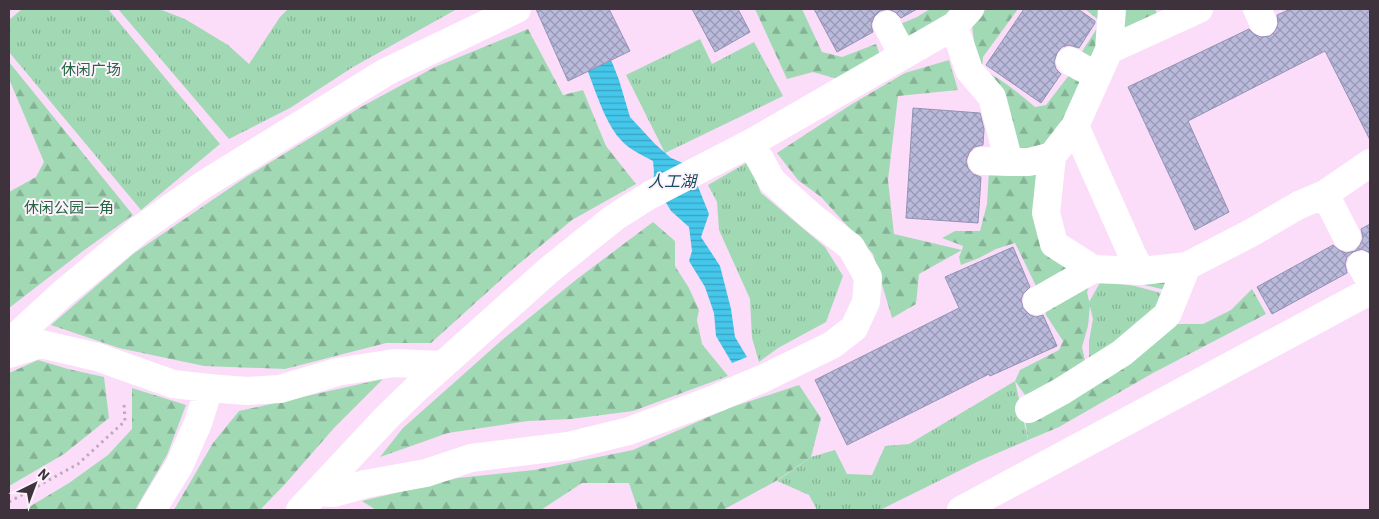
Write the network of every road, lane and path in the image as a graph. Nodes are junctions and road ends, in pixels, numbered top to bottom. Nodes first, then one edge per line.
1 (518, 9) edge
2 (1112, 9) edge
3 (1199, 9) edge
4 (962, 18) edge
5 (887, 25) dead end
6 (1109, 50) junction
7 (903, 55) junction
8 (1070, 61) dead end
9 (1097, 76) junction
10 (1075, 126) junction
11 (751, 142) junction
12 (1052, 156) junction
13 (1370, 163) edge
14 (1325, 194) junction
15 (1347, 237) dead end
16 (1187, 266) junction
17 (1093, 269) junction
18 (1141, 271) junction
19 (1370, 292) edge
20 (1037, 301) dead end
21 (9, 342) edge
22 (9, 354) edge
23 (443, 365) junction
24 (123, 367) junction
25 (209, 388) junction
26 (1029, 409) dead end
27 (309, 501) edge
28 (9, 502) edge
29 (152, 510) edge
30 (342, 510) edge
31 (961, 510) edge

1 - 21 street
2 - 6 street
3 - 6 street
4 - 7 street
4 - 12 street
5 - 7 street
6 - 9 street
7 - 11 street
8 - 9 street
9 - 10 street
10 - 12 street
10 - 18 street
11 - 23 street
11 - 27 street
12 - 17 street
13 - 14 street
14 - 15 street
14 - 16 street
16 - 18 street
16 - 26 street
17 - 18 street
17 - 20 street
19 - 31 street
22 - 24 street
23 - 25 street
23 - 27 street
24 - 25 street
24 - 28 path
25 - 29 street
27 - 30 street

